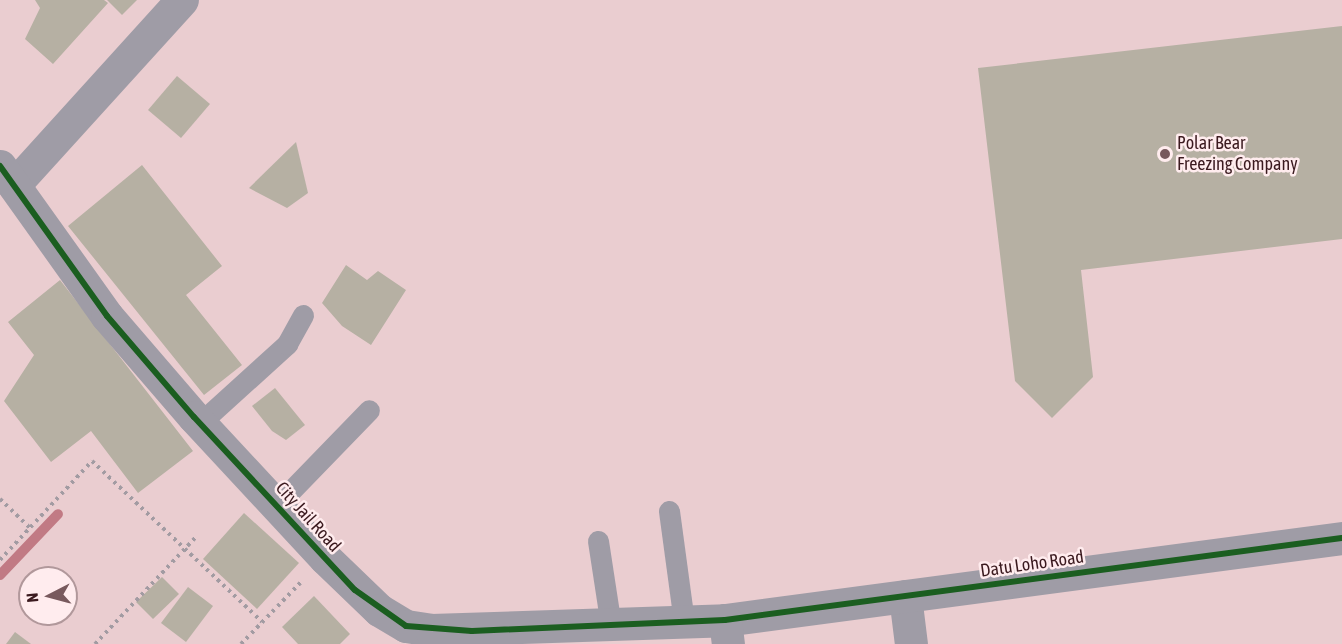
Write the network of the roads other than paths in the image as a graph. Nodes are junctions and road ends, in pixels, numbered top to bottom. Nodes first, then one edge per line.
1 (182, 0) edge
2 (7, 176) edge
3 (303, 315) dead end
4 (369, 410) dead end
5 (200, 423) junction
6 (277, 505) junction
7 (669, 511) dead end
8 (1342, 538) edge
9 (598, 541) dead end
10 (905, 596) junction
11 (684, 622) junction
12 (611, 626) junction
13 (727, 632) edge
14 (407, 635) edge
15 (464, 637) edge
16 (910, 644) edge

1 - 2 street
2 - 5 street, City Jail Road
3 - 5 lane
4 - 6 lane
5 - 6 street, City Jail Road
6 - 14 street, City Jail Road
7 - 11 lane
8 - 10 street, Datu Loho Road
9 - 12 lane
10 - 13 street, Datu Loho Road
10 - 16 street
11 - 12 street, City Jail Road
11 - 13 street, City Jail Road
12 - 15 street, City Jail Road
14 - 15 street, City Jail Road

